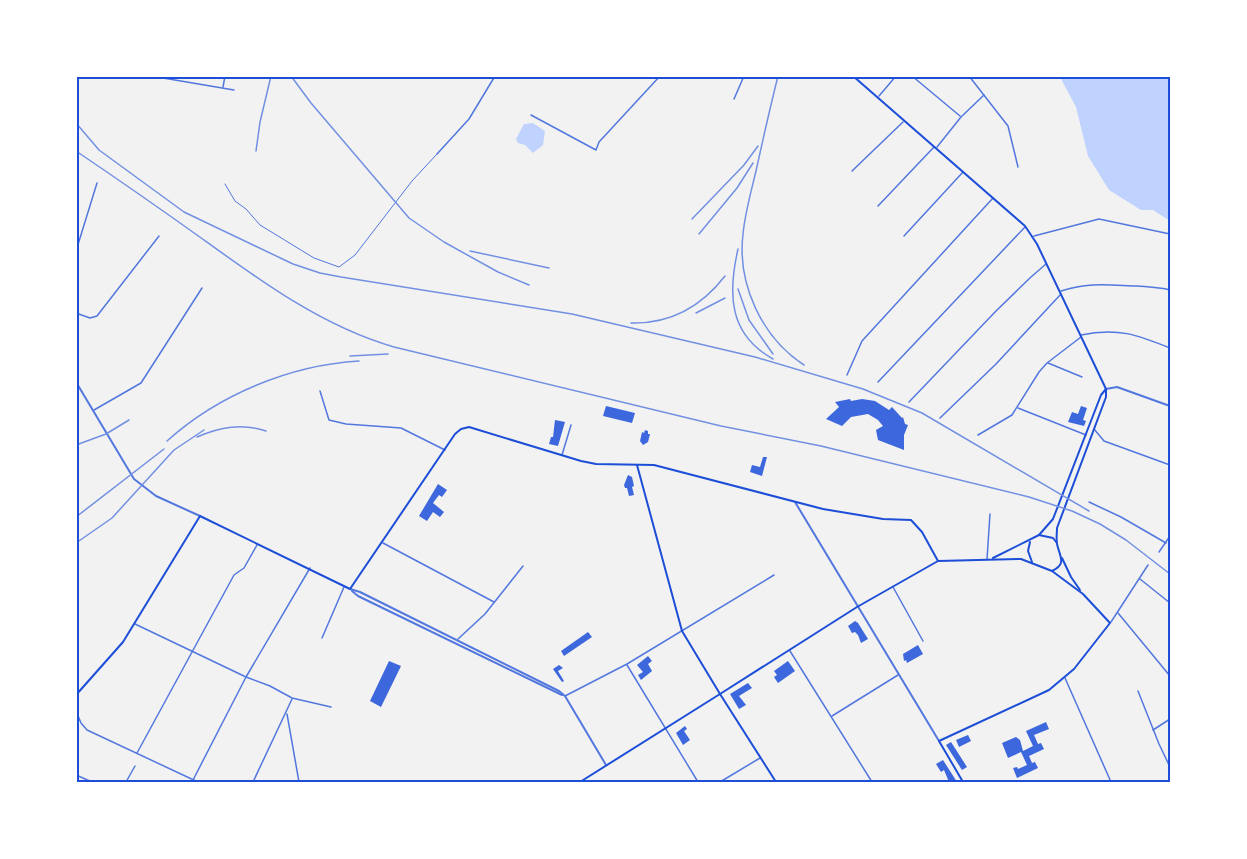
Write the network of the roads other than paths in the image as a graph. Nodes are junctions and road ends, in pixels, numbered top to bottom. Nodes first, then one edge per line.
1 (225, 76) edge
2 (495, 76) edge
3 (660, 76) edge
4 (744, 76) edge
5 (853, 76) edge
6 (896, 76) edge
7 (912, 76) edge
8 (969, 76) edge
9 (163, 78) dead end
10 (223, 88) junction
11 (234, 90) dead end
12 (984, 95) junction
13 (878, 98) junction
14 (734, 99) dead end
15 (531, 115) dead end
16 (961, 117) junction
17 (905, 121) junction
18 (935, 147) junction
19 (437, 154) joint
20 (1018, 167) dead end
21 (852, 171) dead end
22 (964, 172) junction
23 (97, 183) dead end
24 (225, 184) dead end
25 (994, 198) junction
26 (878, 206) dead end
27 (1025, 226) junction
28 (1170, 234) edge
29 (159, 236) dead end
30 (904, 236) dead end
31 (1033, 237) junction
32 (76, 251) edge
33 (1047, 264) junction
34 (202, 288) dead end
35 (1170, 290) edge
36 (1061, 293) junction
37 (76, 313) edge
38 (1081, 336) junction
39 (1170, 348) edge
40 (1047, 363) junction
41 (847, 375) dead end
42 (1082, 377) dead end
43 (76, 382) edge
44 (878, 382) dead end
45 (1106, 389) junction
46 (320, 391) dead end
47 (909, 402) dead end
48 (1170, 406) edge
49 (1017, 408) junction
50 (92, 411) junction
51 (940, 418) dead end
52 (571, 425) dead end
53 (1094, 429) junction
54 (978, 435) dead end
55 (1086, 435) junction
56 (445, 450) junction
57 (562, 456) junction
58 (637, 465) junction
59 (1170, 465) edge
60 (795, 502) junction
61 (1089, 502) dead end
62 (990, 514) dead end
63 (200, 516) junction
64 (1039, 535) junction
65 (1170, 536) edge
66 (1030, 540) junction
67 (382, 543) junction
68 (1166, 543) junction
69 (257, 544) junction
70 (1057, 544) junction
71 (1159, 552) dead end
72 (1062, 558) junction
73 (989, 560) junction
74 (938, 561) junction
75 (1032, 562) junction
76 (1148, 565) dead end
77 (523, 566) dead end
78 (310, 568) junction
79 (1052, 572) junction
80 (774, 575) dead end
81 (1139, 579) junction
82 (345, 586) junction
83 (892, 586) junction
84 (350, 589) junction
85 (1083, 594) junction
86 (494, 602) junction
87 (1170, 603) edge
88 (857, 607) junction
89 (1118, 613) junction
90 (1110, 623) junction
91 (135, 624) junction
92 (682, 631) junction
93 (322, 638) dead end
94 (923, 641) dead end
95 (455, 642) junction
96 (790, 650) junction
97 (191, 651) junction
98 (627, 664) junction
99 (898, 675) junction
100 (1170, 676) edge
101 (246, 677) junction
102 (1064, 677) junction
103 (1138, 691) dead end
104 (720, 694) junction
105 (76, 695) edge
106 (565, 696) junction
107 (292, 698) junction
108 (331, 707) dead end
109 (76, 711) edge
110 (287, 713) junction
111 (832, 716) junction
112 (1170, 719) edge
113 (666, 730) junction
114 (1154, 730) junction
115 (939, 741) junction
116 (137, 753) junction
117 (760, 758) junction
118 (135, 766) dead end
119 (607, 766) junction
120 (1170, 767) edge
121 (76, 775) edge
122 (192, 781) edge
123 (92, 783) edge
124 (126, 783) edge
125 (198, 783) edge
126 (253, 783) edge
127 (299, 783) edge
128 (580, 783) edge
129 (698, 783) edge
130 (720, 783) edge
131 (776, 783) edge
132 (872, 783) edge
133 (963, 783) edge
134 (1111, 783) edge

1 - 10 street
2 - 19 street
3 - 15 street
4 - 14 street
5 - 13 main road
6 - 13 street
7 - 16 street
8 - 12 street
9 - 10 street
10 - 11 street
12 - 16 street
12 - 20 street
13 - 17 main road
16 - 18 street
17 - 18 main road
17 - 21 street
18 - 22 main road
18 - 26 street
19 - 24 lane
22 - 25 main road
22 - 30 street
23 - 32 street
25 - 27 main road
25 - 41 street
27 - 31 main road
27 - 44 street
28 - 31 street
29 - 37 street
31 - 33 main road
33 - 36 main road
33 - 47 street
34 - 50 street
35 - 36 street
36 - 38 main road
36 - 51 street
38 - 39 street
38 - 40 street
38 - 45 main road
40 - 42 street
40 - 49 street
43 - 50 street
45 - 48 street
45 - 53 main road
45 - 55 main road
46 - 56 street
49 - 54 street
49 - 55 street
50 - 63 street
52 - 57 street
53 - 59 street
53 - 70 main road
55 - 64 main road
56 - 57 main road
56 - 67 main road
57 - 58 main road
58 - 60 main road
58 - 92 main road
60 - 74 main road
60 - 88 street
61 - 68 street
62 - 73 street
63 - 69 main road
63 - 91 main road
64 - 66 main road
64 - 70 main road
65 - 68 street
66 - 73 main road
66 - 75 main road
67 - 84 main road
67 - 86 street
68 - 71 street
69 - 78 main road
69 - 97 street
70 - 72 main road
72 - 79 main road
72 - 85 main road
73 - 74 main road
73 - 75 main road
74 - 83 main road
75 - 79 main road
76 - 81 street
77 - 86 street
78 - 82 main road
78 - 101 street
79 - 85 main road
80 - 92 street
81 - 87 street
81 - 89 street
82 - 84 main road
82 - 93 street
83 - 88 main road
83 - 94 street
84 - 95 street
85 - 90 main road
86 - 95 street
88 - 96 main road
88 - 99 street
89 - 90 street
89 - 100 street
90 - 102 main road
91 - 97 street
91 - 105 main road
92 - 98 street
92 - 104 main road
95 - 106 street
96 - 104 main road
96 - 111 street
97 - 101 street
97 - 116 street
98 - 106 street
98 - 113 street
99 - 111 street
99 - 115 street
101 - 107 street
101 - 122 street
102 - 115 main road
102 - 134 street
103 - 114 street
104 - 113 main road
104 - 117 main road
106 - 119 street
107 - 108 street
107 - 110 street
109 - 116 street
110 - 126 street
110 - 127 street
111 - 132 street
112 - 114 street
113 - 119 main road
113 - 129 street
114 - 120 street
115 - 133 main road
116 - 122 street
117 - 130 street
117 - 131 main road
118 - 124 street
119 - 128 main road
121 - 123 street
122 - 125 street

